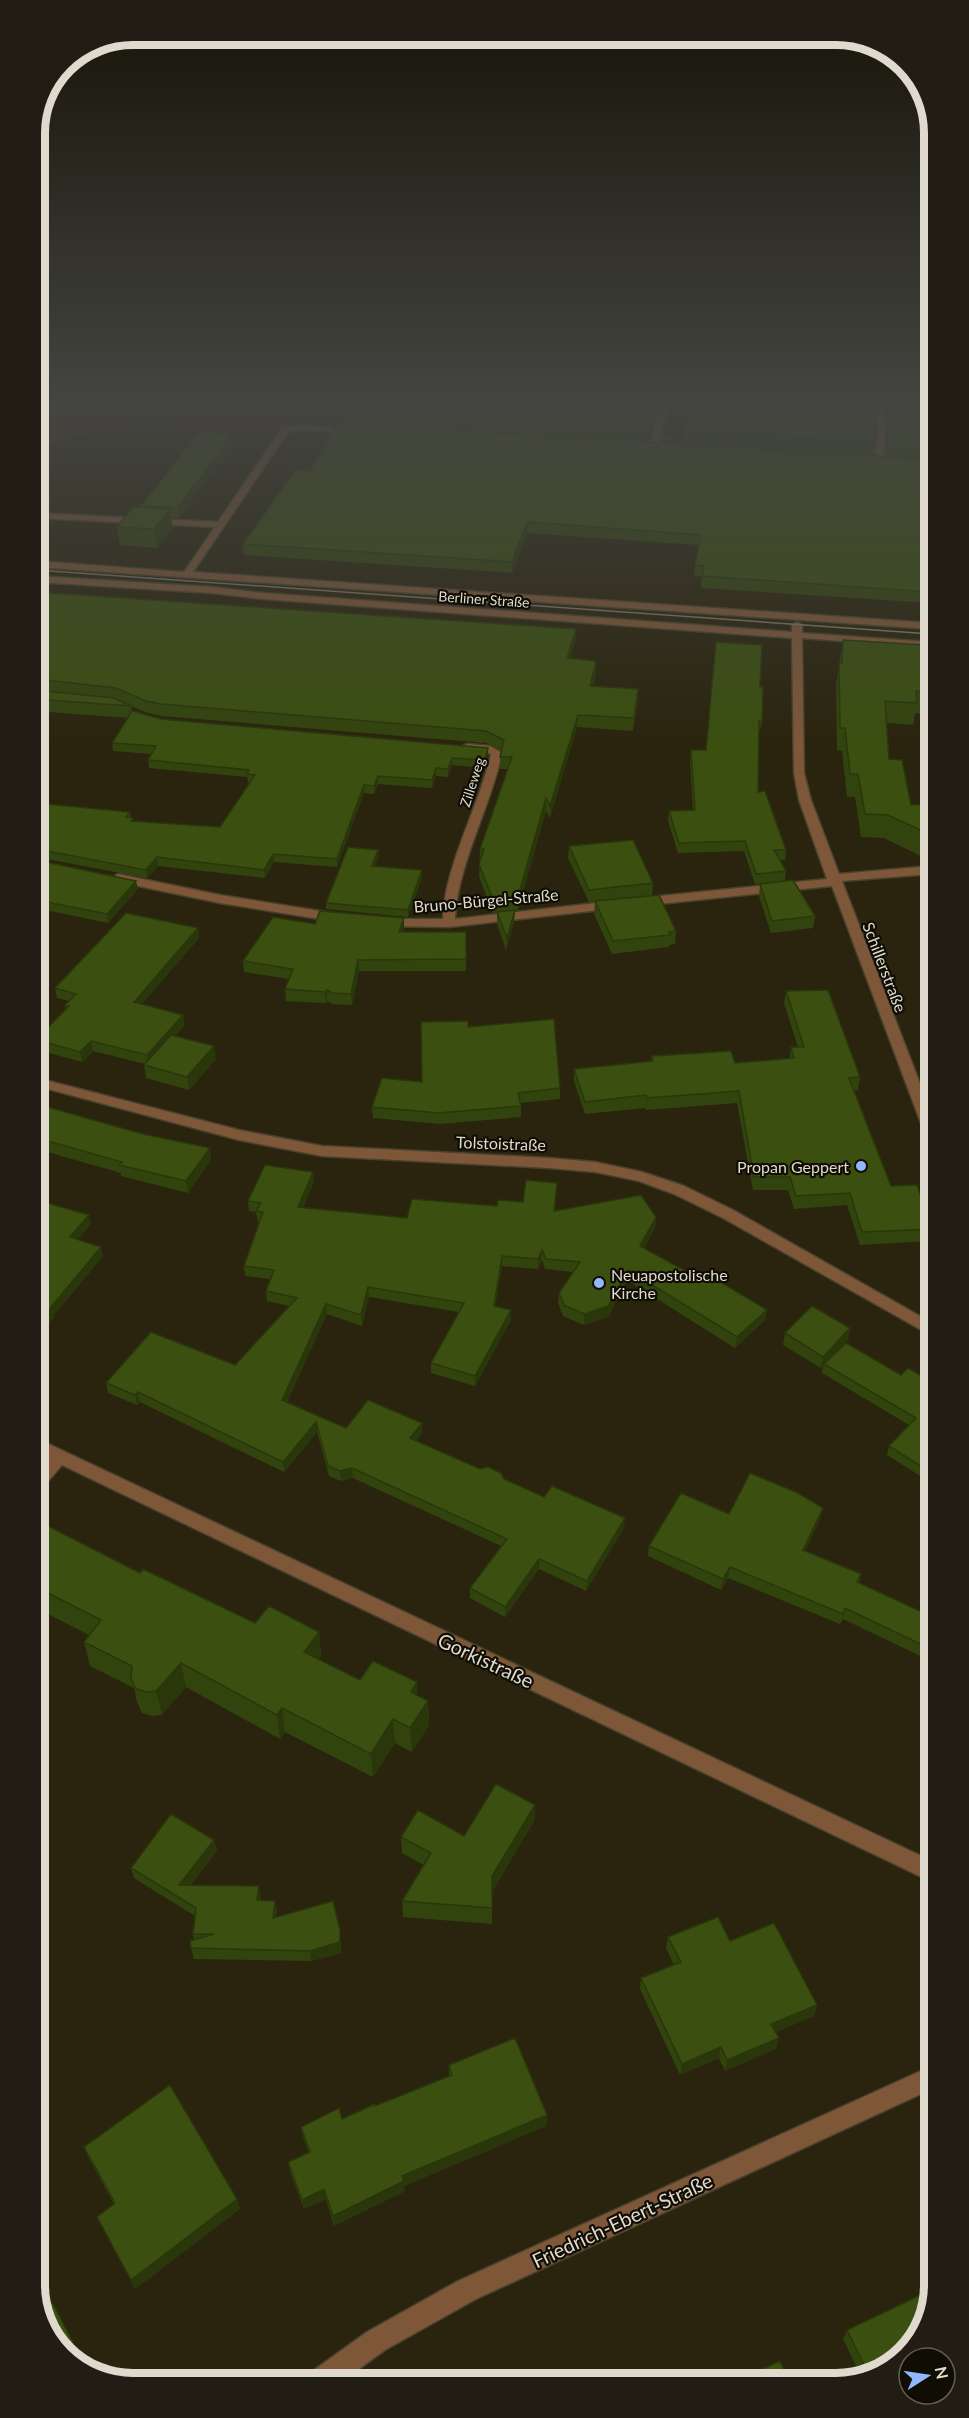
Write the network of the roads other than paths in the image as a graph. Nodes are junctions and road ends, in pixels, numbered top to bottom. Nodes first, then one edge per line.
1 (107, 519) edge
2 (224, 519) edge
3 (220, 525) junction
4 (45, 565) edge
5 (188, 573) junction
6 (45, 580) edge
7 (798, 616) junction
8 (924, 625) edge
9 (797, 634) junction
10 (924, 644) edge
11 (452, 745) edge
12 (924, 871) edge
13 (105, 875) edge
14 (834, 880) junction
15 (350, 920) edge
16 (367, 922) edge
17 (449, 923) junction
18 (45, 1085) edge
19 (924, 1113) edge
20 (924, 1325) edge
21 (45, 1449) edge
22 (60, 1456) junction
23 (45, 1473) edge
24 (924, 1868) edge
25 (924, 2081) edge
26 (332, 2373) edge

1 - 3 street
2 - 3 street
3 - 5 street
4 - 5 street, Berliner Straße
5 - 7 street, Berliner Straße
6 - 9 street, Berliner Straße
7 - 8 street, Berliner Straße
7 - 9 street, Schillerstraße
9 - 10 street, Berliner Straße
9 - 14 street, Schillerstraße
11 - 17 street, Zilleweg
12 - 14 street
13 - 15 street
14 - 17 street, Bruno-Bürgel-Straße
14 - 19 street, Schillerstraße
16 - 17 street, Bruno-Bürgel-Straße
18 - 20 street, Tolstoistraße
21 - 22 street, Gorkistraße
22 - 23 street
22 - 24 street, Gorkistraße
25 - 26 street, Friedrich-Ebert-Straße

